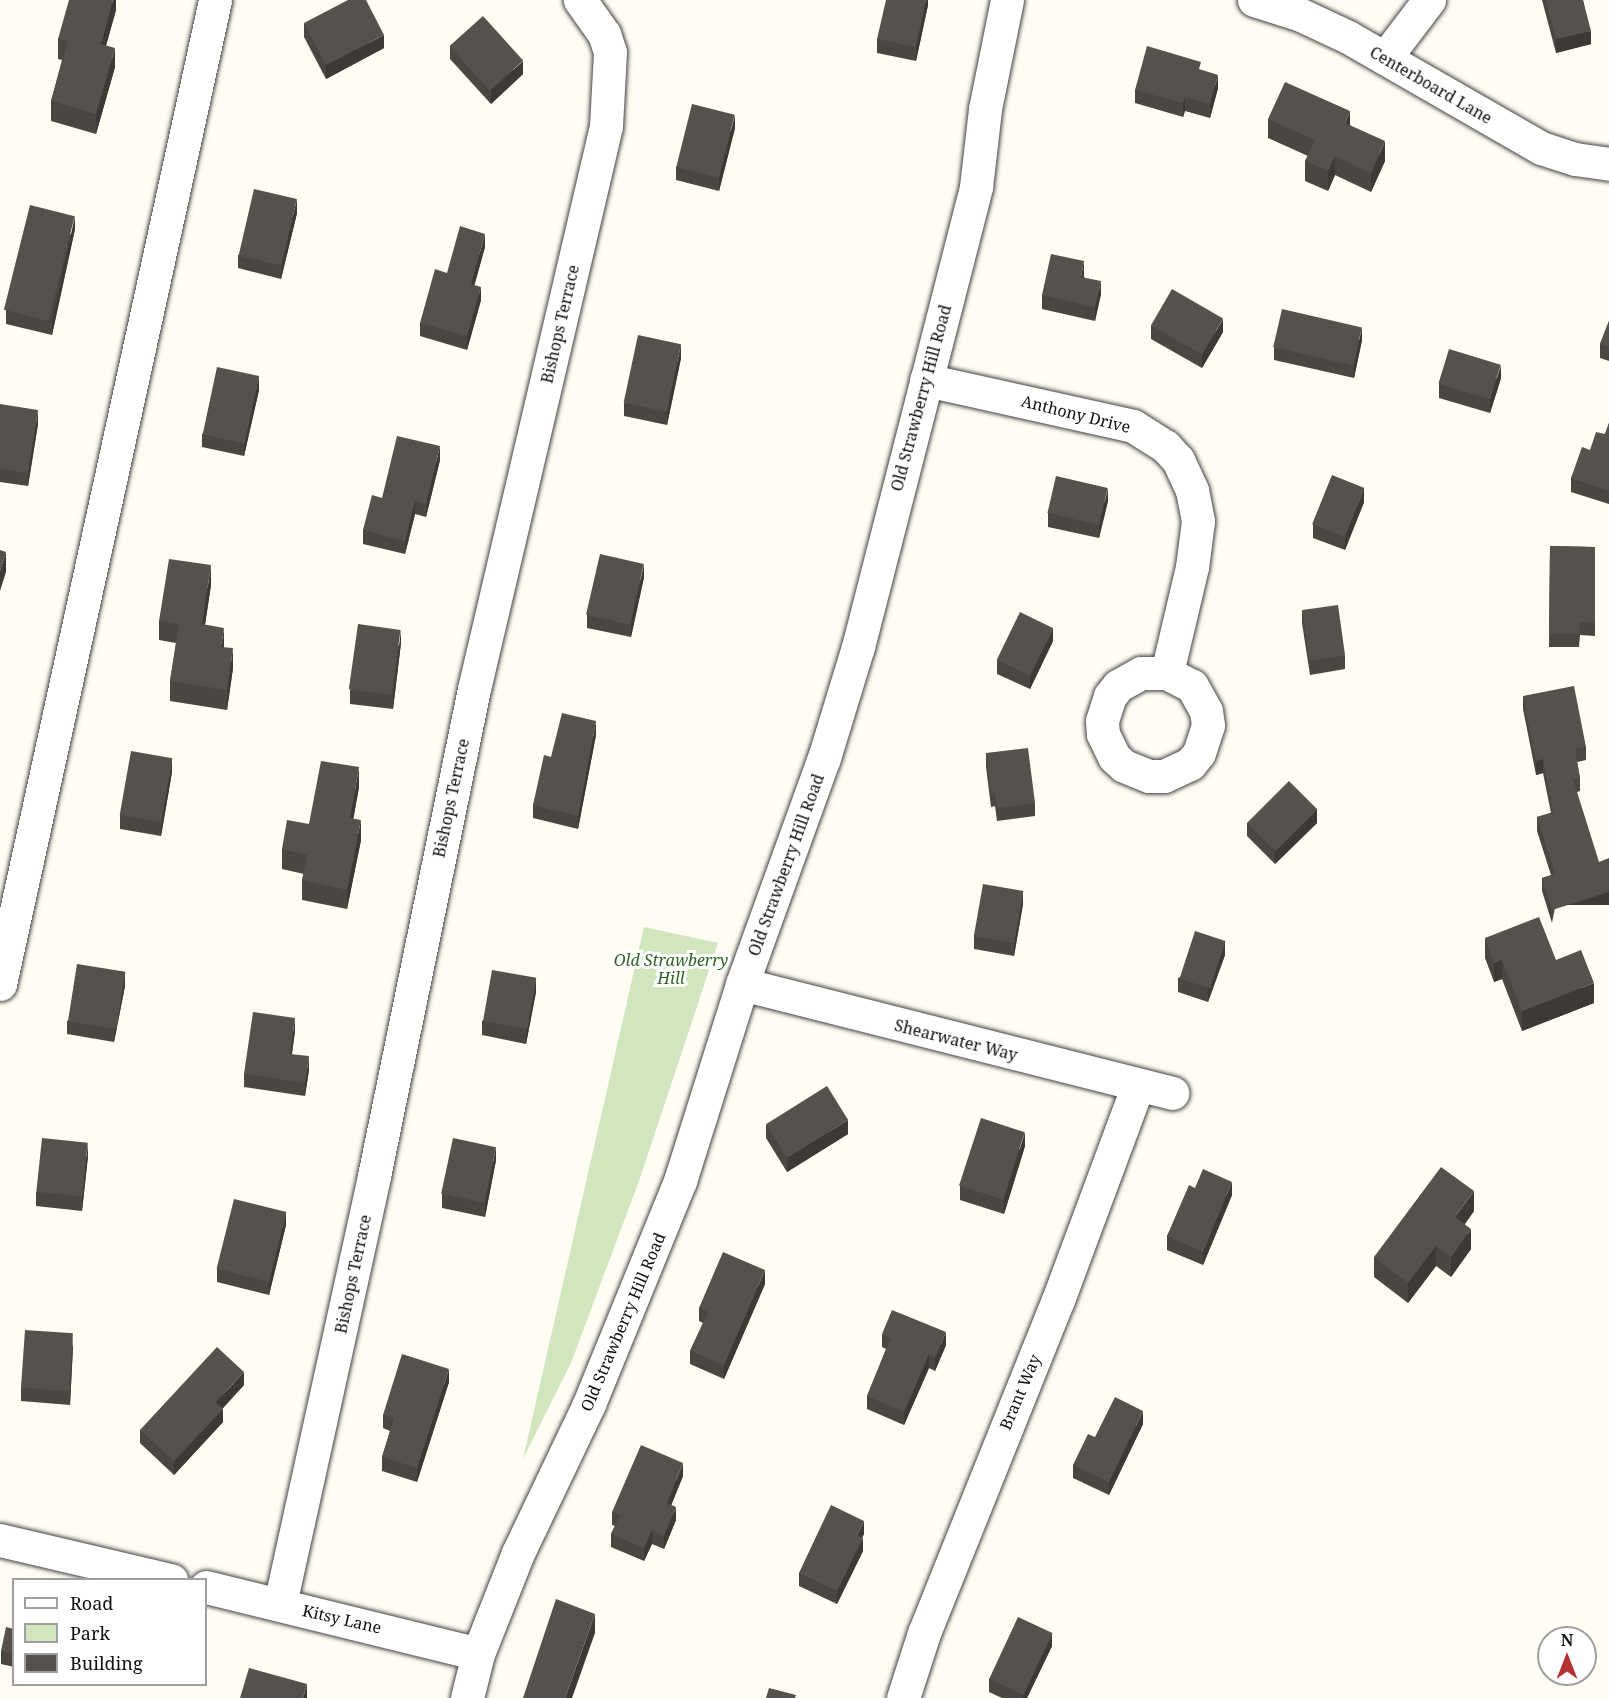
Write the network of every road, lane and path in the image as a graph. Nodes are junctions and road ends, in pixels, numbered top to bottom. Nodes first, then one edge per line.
1 (215, 0) edge
2 (580, 0) edge
3 (1007, 0) edge
4 (1254, 0) edge
5 (1429, 0) edge
6 (1385, 58) junction
7 (1609, 164) edge
8 (926, 380) junction
9 (1167, 672) dead end
10 (0, 984) edge
11 (742, 984) junction
12 (1138, 1085) junction
13 (1172, 1093) dead end
14 (0, 1540) edge
15 (162, 1578) edge
16 (207, 1587) edge
17 (280, 1604) junction
18 (478, 1654) junction
19 (467, 1698) edge
20 (903, 1698) edge

1 - 10 street
2 - 17 street, Bishops Terrace
3 - 8 street, Old Strawberry Hill Road
4 - 6 street, Centerboard Lane
5 - 6 street
6 - 7 street, Centerboard Lane
8 - 9 street, Anthony Drive
8 - 11 street, Old Strawberry Hill Road
11 - 12 street, Shearwater Way
11 - 18 street, Old Strawberry Hill Road
12 - 13 street, Shearwater Way
12 - 20 street, Brant Way
14 - 15 street
16 - 17 street, Kitsy Lane
17 - 18 street, Kitsy Lane
18 - 19 street, Old Strawberry Hill Road

